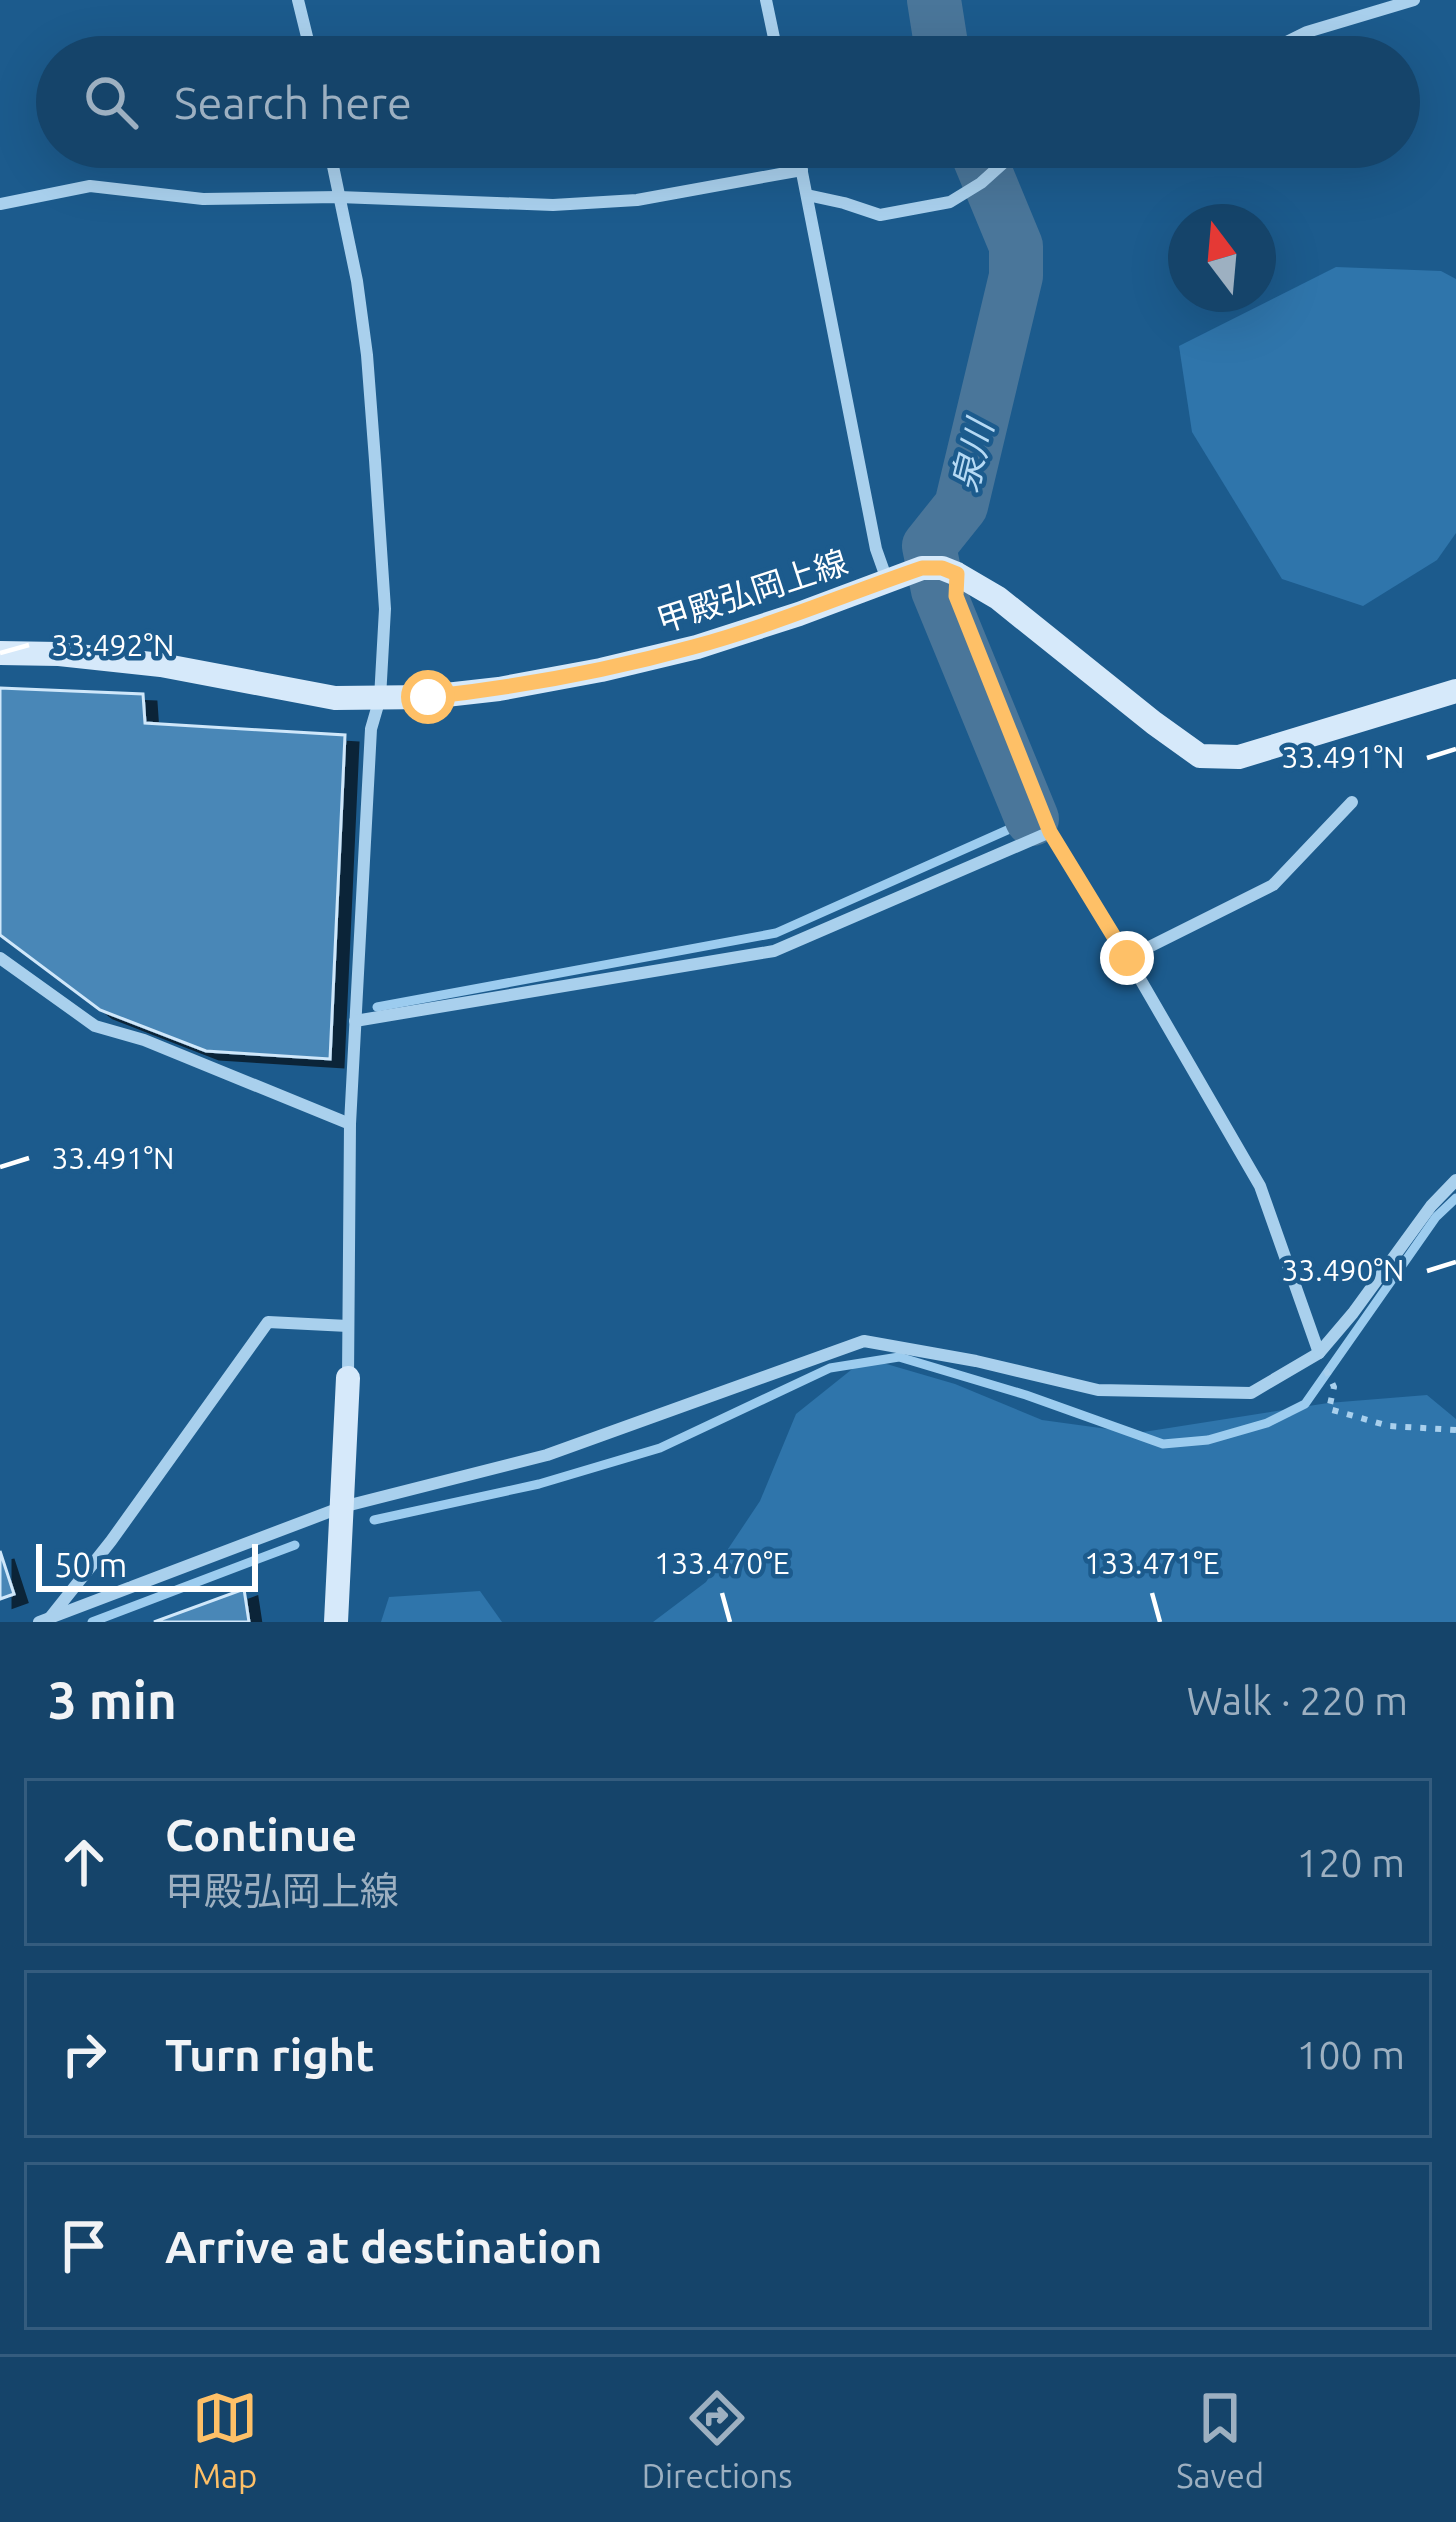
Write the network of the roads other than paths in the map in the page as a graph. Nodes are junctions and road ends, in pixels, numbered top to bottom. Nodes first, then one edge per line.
1 (298, 0) edge
2 (766, 0) edge
3 (1414, 0) edge
4 (307, 36) edge
5 (774, 36) edge
6 (1299, 36) edge
7 (333, 168) edge
8 (999, 168) edge
9 (802, 170) joint
10 (807, 195) junction
11 (339, 196) junction
12 (0, 205) edge
13 (940, 570) junction
14 (887, 580) junction
15 (0, 652) edge
16 (1456, 691) edge
17 (380, 698) junction
18 (1352, 802) dead end
19 (1050, 832) junction
20 (0, 958) edge
21 (1127, 958) junction
22 (355, 1021) junction
23 (350, 1124) junction
24 (1456, 1180) edge
25 (348, 1326) junction
26 (1319, 1353) junction
27 (348, 1378) joint
28 (342, 1507) junction
29 (44, 1620) edge
30 (335, 1622) edge

1 - 4 street
2 - 5 street
3 - 6 street
7 - 11 street
8 - 10 street
9 - 10 street
9 - 11 street
10 - 14 street
11 - 12 street
11 - 17 street
13 - 14 main road, 甲殿弘岡上線
13 - 16 main road
13 - 19 street
14 - 17 main road, 甲殿弘岡上線
15 - 17 main road, 甲殿弘岡上線
17 - 22 street
18 - 21 street
19 - 21 street
19 - 22 street
20 - 23 street
21 - 26 street
22 - 23 street
23 - 25 street
24 - 26 street
25 - 27 street
25 - 29 street
26 - 28 street
27 - 28 main road
28 - 29 street
28 - 30 main road

